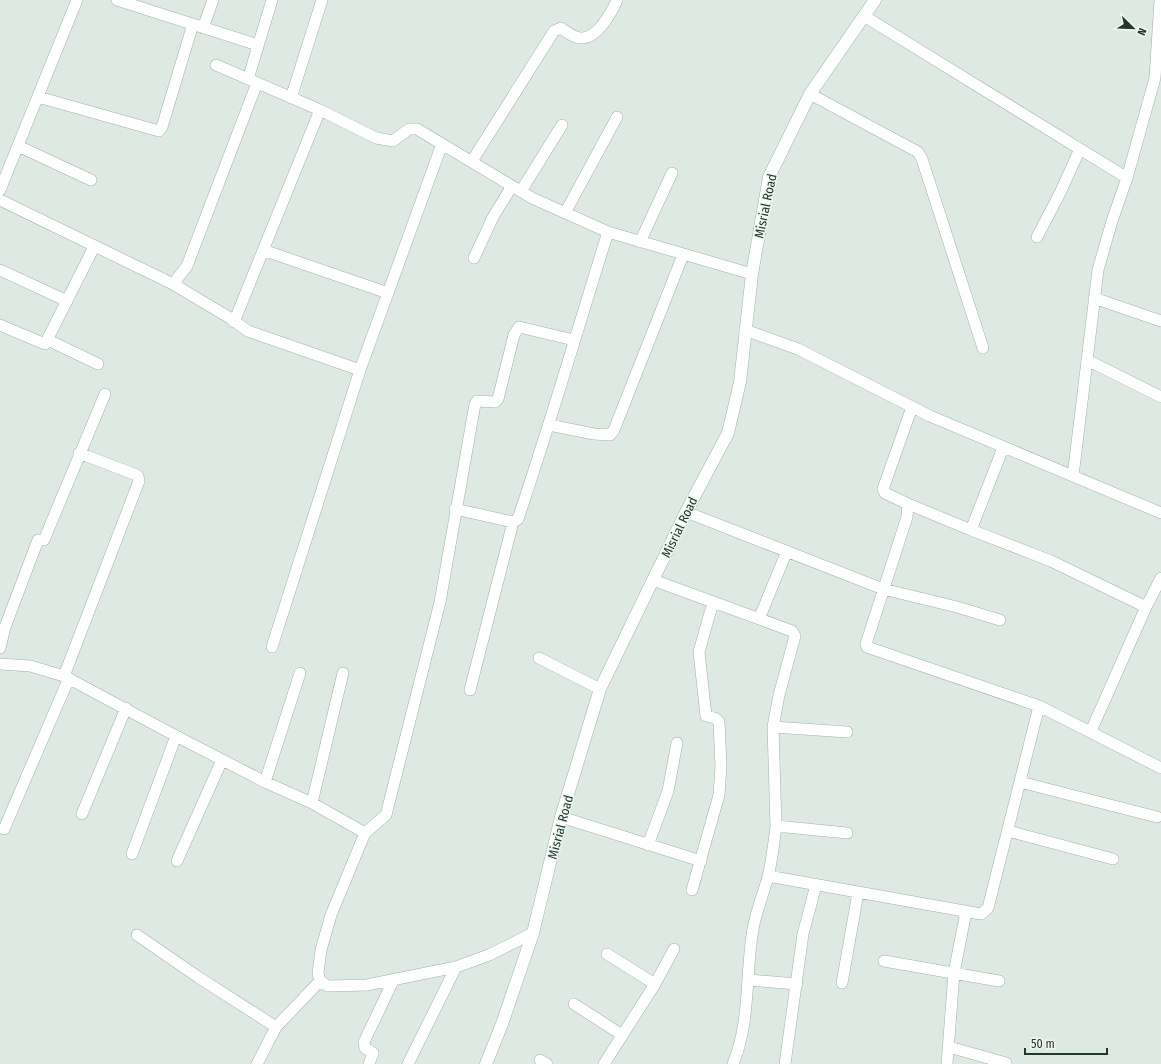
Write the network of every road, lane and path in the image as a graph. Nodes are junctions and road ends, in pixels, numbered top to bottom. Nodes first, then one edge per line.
1 (77, 0) edge
2 (117, 0) edge
3 (213, 0) edge
4 (272, 0) edge
5 (322, 0) edge
6 (617, 0) edge
7 (875, 0) edge
8 (1160, 0) edge
9 (864, 16) junction
10 (198, 26) junction
11 (258, 45) junction
12 (216, 65) dead end
13 (1158, 80) edge
14 (253, 81) junction
15 (810, 94) junction
16 (38, 96) junction
17 (291, 98) junction
18 (320, 110) junction
19 (617, 117) dead end
20 (562, 125) dead end
21 (442, 144) junction
22 (18, 146) junction
23 (1080, 149) junction
24 (472, 161) junction
25 (672, 173) dead end
26 (1127, 178) junction
27 (91, 180) dead end
28 (517, 188) junction
29 (0, 190) edge
30 (0, 200) edge
31 (566, 213) junction
32 (608, 232) junction
33 (1037, 237) dead end
34 (640, 242) junction
35 (94, 246) junction
36 (263, 250) junction
37 (682, 255) junction
38 (474, 258) dead end
39 (0, 270) edge
40 (752, 274) junction
41 (173, 284) junction
42 (388, 293) junction
43 (1094, 298) junction
44 (67, 302) junction
45 (1161, 321) edge
46 (234, 322) junction
47 (0, 325) edge
48 (745, 330) junction
49 (48, 340) junction
50 (574, 340) junction
51 (983, 348) dead end
52 (1088, 360) junction
53 (98, 364) dead end
54 (360, 370) junction
55 (105, 394) dead end
56 (1161, 397) edge
57 (912, 407) junction
58 (549, 425) junction
59 (1003, 448) junction
60 (79, 453) junction
61 (1073, 476) junction
62 (908, 504) junction
63 (455, 509) junction
64 (686, 512) junction
65 (1161, 513) edge
66 (513, 522) junction
67 (971, 530) junction
68 (786, 551) junction
69 (1161, 578) edge
70 (653, 580) junction
71 (883, 589) junction
72 (713, 602) junction
73 (1146, 607) junction
74 (760, 619) junction
75 (1000, 620) dead end
76 (272, 647) dead end
77 (0, 648) edge
78 (539, 658) dead end
79 (0, 664) edge
80 (300, 673) dead end
81 (343, 673) dead end
82 (66, 677) junction
83 (600, 689) junction
84 (470, 690) dead end
85 (1039, 706) junction
86 (126, 708) junction
87 (773, 727) junction
88 (1091, 731) junction
89 (847, 732) dead end
90 (176, 736) junction
91 (677, 743) dead end
92 (222, 760) junction
93 (1161, 768) edge
94 (265, 782) junction
95 (1020, 782) junction
96 (312, 803) junction
97 (82, 814) dead end
98 (561, 817) junction
99 (1157, 817) dead end
100 (776, 826) junction
101 (4, 829) dead end
102 (1008, 830) junction
103 (365, 833) junction
104 (847, 833) dead end
105 (648, 845) junction
106 (132, 854) dead end
107 (1114, 859) dead end
108 (177, 861) dead end
109 (701, 861) junction
110 (768, 876) junction
111 (816, 885) junction
112 (692, 890) dead end
113 (858, 893) junction
114 (966, 912) junction
115 (532, 933) junction
116 (137, 935) dead end
117 (674, 949) dead end
118 (607, 954) dead end
119 (884, 961) dead end
120 (456, 967) junction
121 (954, 973) junction
122 (394, 979) junction
123 (748, 980) junction
124 (320, 981) junction
125 (999, 981) dead end
126 (842, 983) dead end
127 (655, 984) junction
128 (797, 984) junction
129 (574, 1004) dead end
130 (276, 1027) junction
131 (622, 1035) junction
132 (949, 1047) junction
133 (1006, 1063) edge
134 (257, 1064) edge
135 (369, 1064) edge
136 (408, 1064) edge
137 (486, 1064) edge
138 (604, 1064) edge
139 (733, 1064) edge
140 (785, 1064) edge
141 (947, 1064) edge

1 - 16 street
2 - 10 street
3 - 10 street
4 - 11 street
5 - 17 street
6 - 24 street
7 - 9 main road, Misrial Road
8 - 13 street
9 - 15 main road, Misrial Road
9 - 23 street
10 - 11 street
10 - 16 street
11 - 14 street
12 - 14 street
13 - 26 street
14 - 17 street
14 - 41 street
15 - 40 main road, Misrial Road
15 - 51 street
16 - 22 street
17 - 18 street
18 - 21 street
18 - 36 street
19 - 31 street
20 - 28 street
21 - 24 street
21 - 42 street
22 - 27 street
22 - 29 street
23 - 26 street
23 - 33 street
24 - 28 street
25 - 34 street
26 - 43 street
28 - 31 street
28 - 38 street
30 - 35 street
31 - 32 street
32 - 34 street
32 - 50 street
34 - 37 street
35 - 41 street
35 - 44 street
36 - 42 street
36 - 46 street
37 - 40 street
37 - 58 street
39 - 44 street
40 - 48 main road, Misrial Road
41 - 46 street
42 - 54 street
43 - 45 street
43 - 52 street
44 - 49 street
46 - 54 street
47 - 49 street
48 - 57 street
48 - 64 main road, Misrial Road
49 - 53 street
50 - 58 street
50 - 63 street
52 - 56 street
52 - 61 street
54 - 76 street
55 - 60 street
57 - 59 street
57 - 62 street
58 - 66 street
59 - 61 street
59 - 67 street
60 - 77 street
60 - 82 street
61 - 65 street
62 - 67 street
62 - 71 street
63 - 66 street
63 - 103 street
64 - 68 street
64 - 70 main road, Misrial Road
66 - 84 street
67 - 73 street
68 - 71 street
68 - 74 street
69 - 73 street
70 - 72 street
70 - 83 main road, Misrial Road
71 - 75 street
71 - 85 street
72 - 74 street
72 - 109 street
73 - 88 street
74 - 87 street
78 - 83 street
79 - 82 street
80 - 94 street
81 - 96 street
82 - 86 street
82 - 101 street
83 - 98 main road, Misrial Road
85 - 88 street
85 - 95 street
86 - 90 street
86 - 97 street
87 - 89 street
87 - 100 street
88 - 93 street
90 - 92 street
90 - 106 street
91 - 105 street
92 - 94 street
92 - 108 street
94 - 96 street
95 - 99 street
95 - 102 street
96 - 103 street
98 - 105 street
98 - 115 main road, Misrial Road
100 - 104 street
100 - 110 street
102 - 107 street
102 - 114 street
103 - 124 street
105 - 109 street
109 - 112 street
110 - 111 street
110 - 123 street
111 - 113 street
111 - 128 street
113 - 114 street
113 - 126 street
114 - 121 street
115 - 120 street
115 - 137 main road, Misrial Road
116 - 130 street
117 - 127 street
118 - 127 street
119 - 121 street
120 - 122 street
120 - 136 street
121 - 125 street
121 - 132 street
122 - 124 street
122 - 135 street
123 - 128 street
123 - 139 street
124 - 130 street
127 - 131 street
128 - 140 street
129 - 131 street
130 - 134 street
131 - 138 street
132 - 133 street
132 - 141 street

